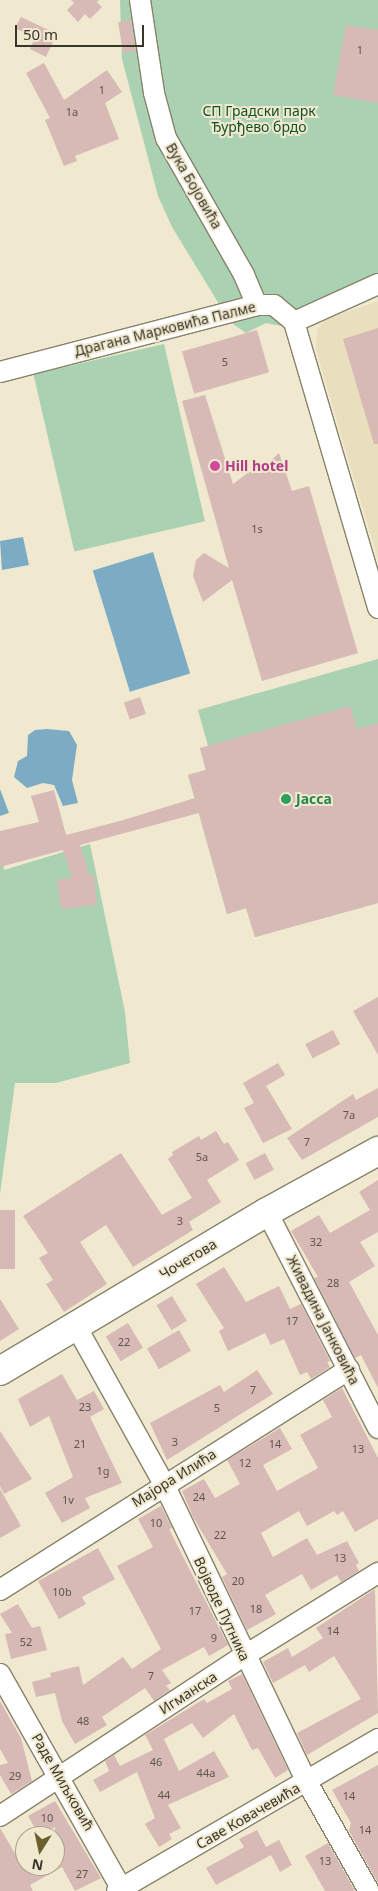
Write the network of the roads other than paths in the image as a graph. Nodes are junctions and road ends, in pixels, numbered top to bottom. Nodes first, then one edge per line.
1 (140, 0) edge
2 (378, 284) edge
3 (257, 305) junction
4 (294, 322) junction
5 (0, 372) edge
6 (378, 608) edge
7 (378, 1150) edge
8 (267, 1212) junction
9 (76, 1326) junction
10 (349, 1369) junction
11 (0, 1371) edge
12 (378, 1428) edge
13 (164, 1484) junction
14 (378, 1573) edge
15 (0, 1590) edge
16 (244, 1656) junction
17 (0, 1674) edge
18 (378, 1739) edge
19 (61, 1777) junction
20 (307, 1782) junction
21 (0, 1816) edge
22 (121, 1890) edge
23 (369, 1891) edge

1 - 3 street, Вука Бојовића
2 - 4 street
3 - 4 street, Драгана Марковића Палме
3 - 5 street, Драгана Марковића Палме
4 - 6 street
7 - 8 street, Чочетова
8 - 9 street, Чочетова
8 - 10 street, Живадина Јанковића
9 - 11 street, Чочетова
9 - 13 street, Војводе Путника
10 - 12 street, Живадина Јанковића
10 - 13 street, Мајора Илића
13 - 15 street, Мајора Илића
13 - 16 street, Војводе Путника
14 - 16 street, Игманска
16 - 19 street, Игманска
16 - 20 street, Војводе Путника
17 - 19 street, Раде Миљковић
18 - 20 street, Саве Ковачевића
19 - 21 street, Игманска
19 - 22 street, Раде Миљковић
20 - 22 street, Саве Ковачевића
20 - 23 street, Војводе Путника

